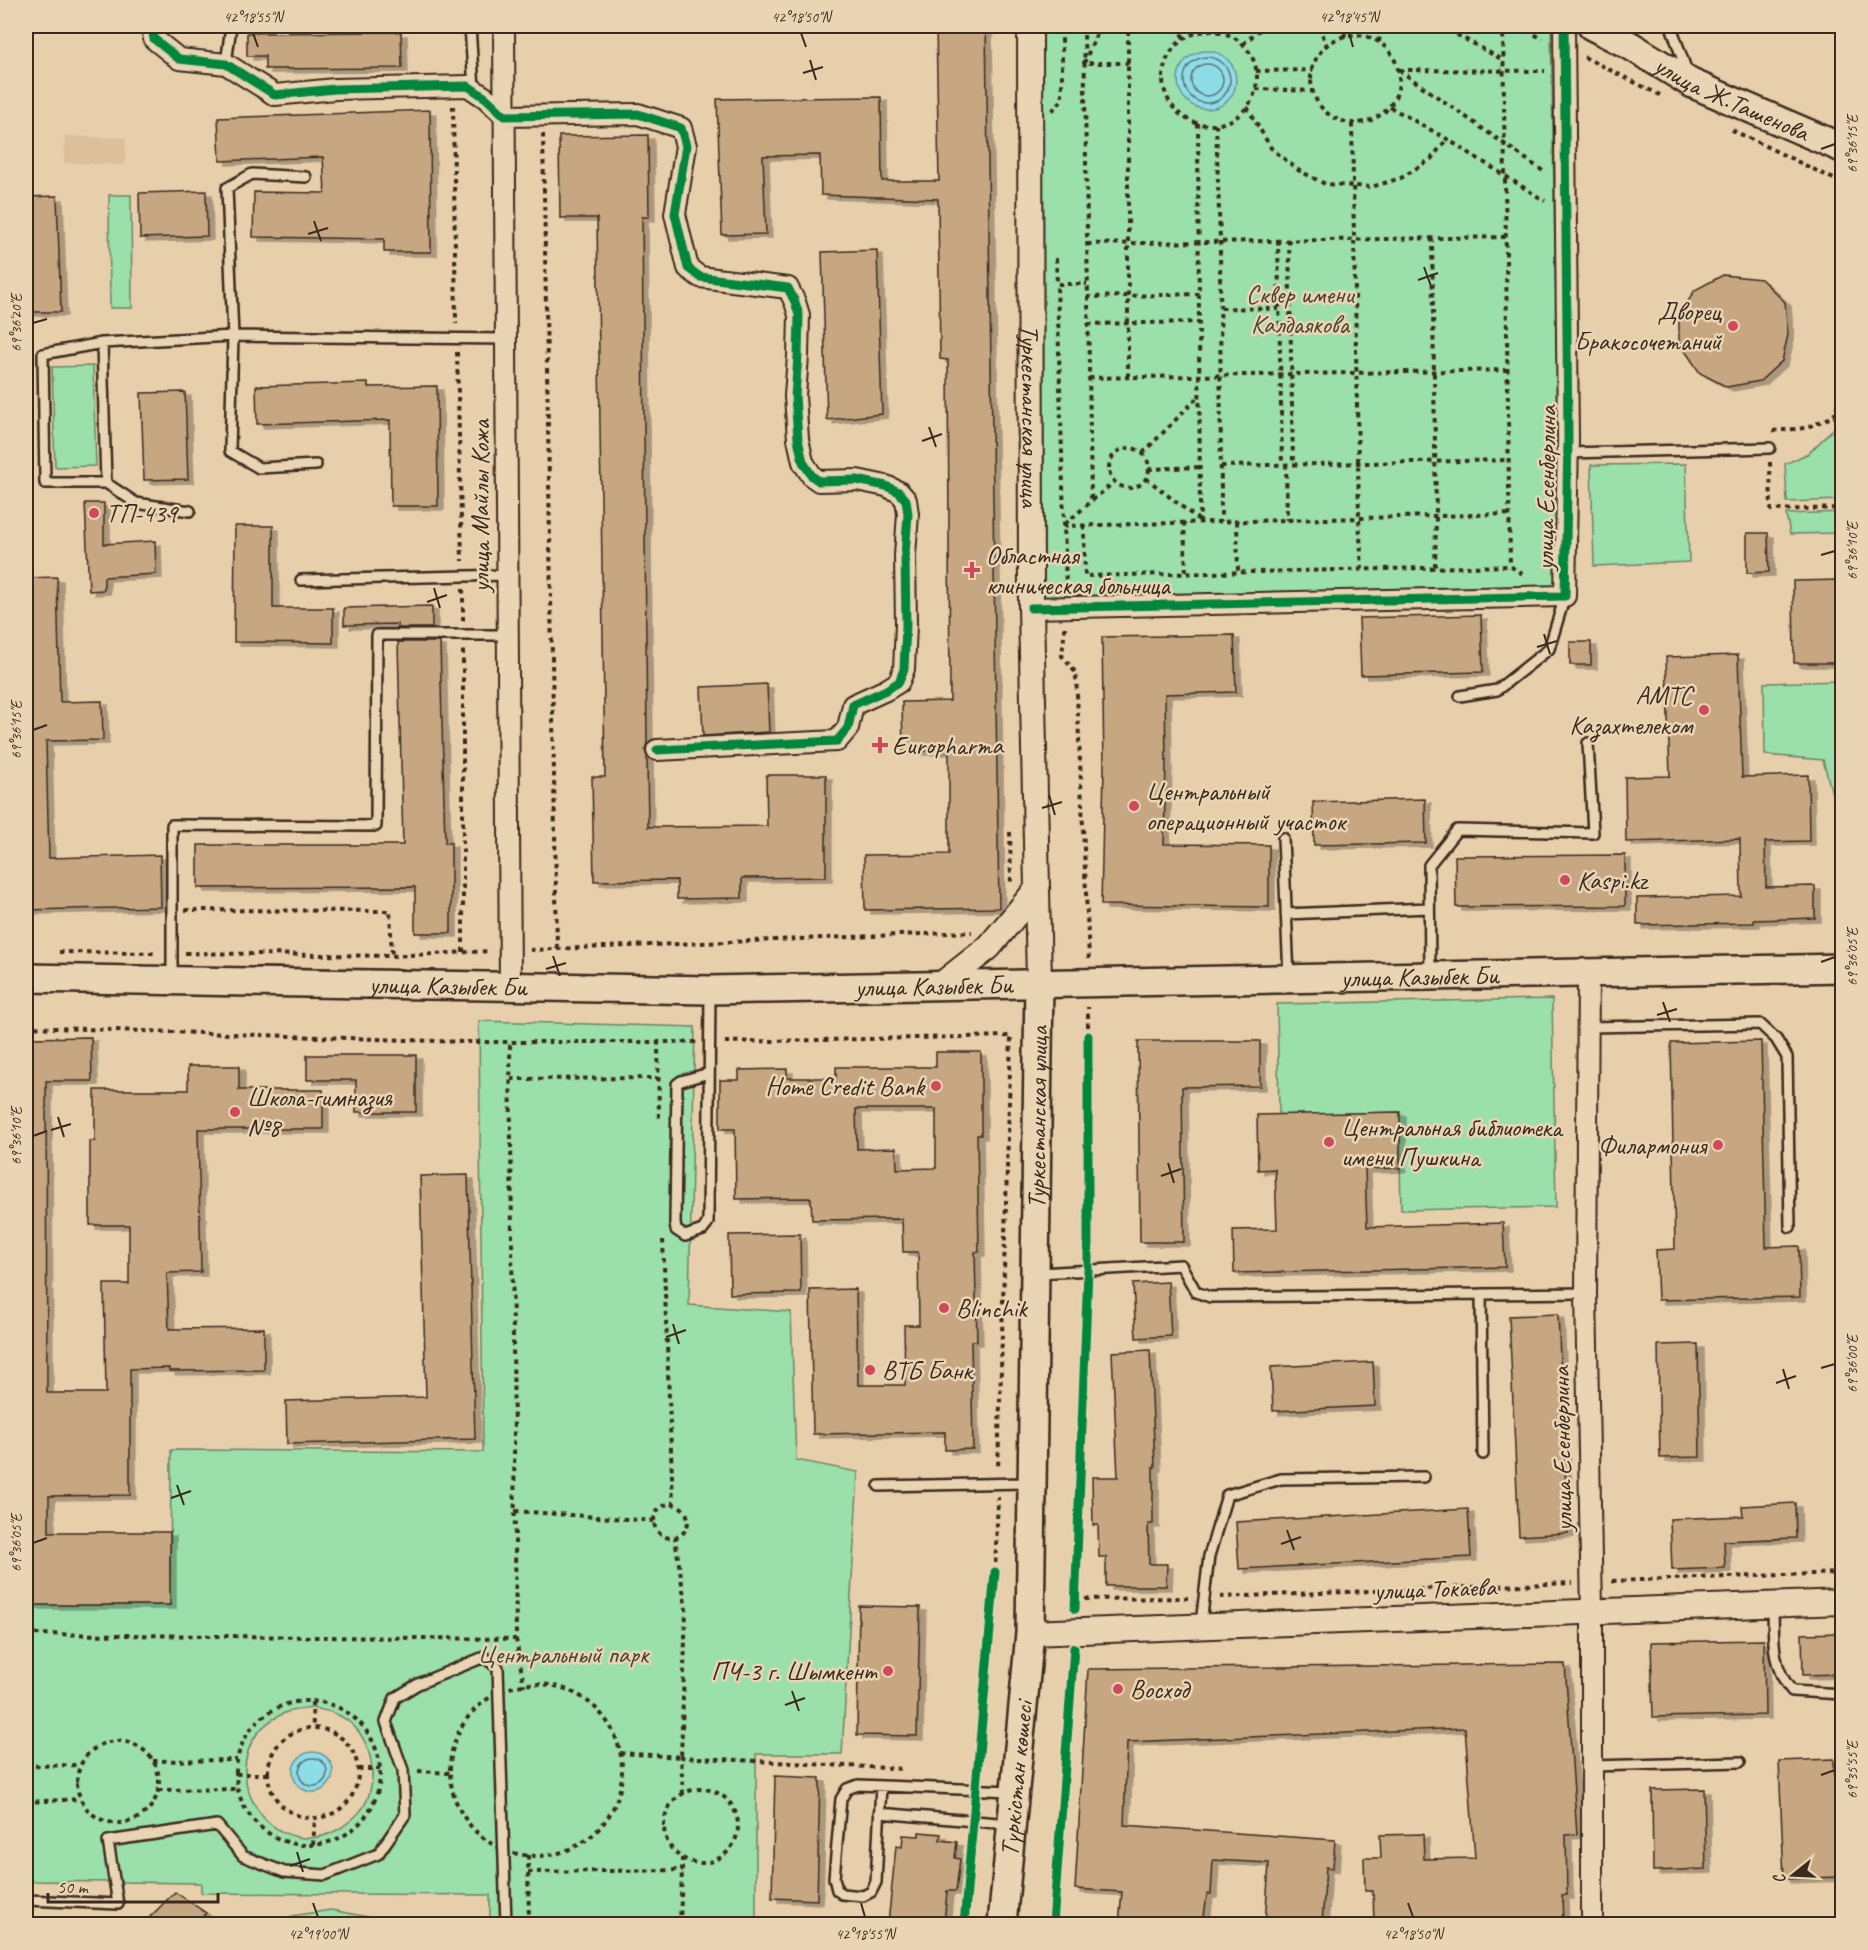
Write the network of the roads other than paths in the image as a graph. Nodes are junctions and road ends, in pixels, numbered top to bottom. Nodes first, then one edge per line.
1 (152, 26) edge
2 (231, 26) edge
3 (470, 26) edge
4 (504, 26) edge
5 (1030, 26) edge
6 (1564, 26) edge
7 (1592, 26) edge
8 (1671, 26) edge
9 (226, 64) junction
10 (1691, 83) junction
11 (474, 90) junction
12 (505, 116) junction
13 (1842, 148) edge
14 (306, 177) dead end
15 (233, 336) junction
16 (506, 339) junction
17 (102, 343) junction
18 (1770, 448) road end
19 (1568, 453) junction
20 (316, 465) dead end
21 (106, 483) junction
22 (190, 511) dead end
23 (507, 575) junction
24 (301, 580) dead end
25 (1566, 596) junction
26 (1031, 608) junction
27 (508, 636) junction
28 (1460, 696) dead end
29 (1588, 742) dead end
30 (657, 750) dead end
31 (1283, 838) dead end
32 (1037, 889) junction
33 (1430, 908) junction
34 (1286, 914) junction
35 (1842, 968) edge
36 (1588, 973) junction
37 (1430, 976) junction
38 (26, 978) edge
39 (1289, 979) junction
40 (172, 980) junction
41 (1039, 982) junction
42 (942, 984) junction
43 (510, 985) junction
44 (710, 990) junction
45 (1587, 1027) junction
46 (709, 1073) junction
47 (1790, 1227) dead end
48 (1035, 1273) junction
49 (1586, 1293) junction
50 (1481, 1294) junction
51 (1483, 1454) dead end
52 (1424, 1477) dead end
53 (1032, 1483) junction
54 (879, 1486) dead end
55 (1842, 1602) edge
56 (1773, 1604) junction
57 (1592, 1612) junction
58 (1201, 1627) junction
59 (1030, 1633) junction
60 (1842, 1694) edge
61 (1740, 1762) dead end
62 (1592, 1766) junction
63 (881, 1786) junction
64 (1015, 1791) junction
65 (879, 1813) junction
66 (1013, 1824) junction
67 (26, 1900) edge
68 (506, 1924) edge
69 (1002, 1924) edge
70 (1592, 1924) edge

1 - 9 street
2 - 9 lane
3 - 11 lane
4 - 12 street, улица Майлы Кожа
5 - 26 street, Туркестанская улица
6 - 19 street, улица Есенберлина
7 - 10 main road, улица Ж.Ташенова
8 - 10 lane
9 - 11 street
10 - 13 main road, улица Ж.Ташенова
11 - 12 street
12 - 16 street, улица Майлы Кожа
12 - 30 street
14 - 15 lane
15 - 16 lane
15 - 17 lane
15 - 20 lane
16 - 23 street, улица Майлы Кожа
17 - 21 lane
17 - 21 lane
18 - 19 lane
19 - 25 street, улица Есенберлина
21 - 22 lane
23 - 24 lane
23 - 27 street, улица Майлы Кожа
25 - 26 street, улица Есенберлина
25 - 28 lane
26 - 32 street, Туркестанская улица
27 - 40 lane
27 - 43 street, улица Майлы Кожа
29 - 33 lane
31 - 34 lane
32 - 41 street, Туркестанская улица
32 - 42 street
33 - 34 lane
33 - 37 lane
34 - 39 lane
35 - 36 main road, улица Казыбек Би
36 - 37 main road, улица Казыбек Би
36 - 45 street, улица Есенберлина
37 - 39 main road, улица Казыбек Би
38 - 40 main road, улица Казыбек Би
39 - 41 main road, улица Казыбек Би
40 - 43 main road, улица Казыбек Би
41 - 42 main road, улица Казыбек Би
41 - 48 main road, Туркестанская улица
42 - 44 main road, улица Казыбек Би
43 - 44 main road, улица Казыбек Би
44 - 46 lane
45 - 47 lane
45 - 49 street, улица Есенберлина
46 - 46 lane
48 - 50 lane
48 - 53 main road, Туркестанская улица
49 - 50 lane
49 - 57 street, улица Есенберлина
50 - 51 lane
52 - 58 lane
53 - 54 lane
53 - 59 main road, Туркестанская улица
55 - 56 street, улица Токаева
56 - 57 street, улица Токаева
56 - 60 lane
57 - 58 street, улица Токаева
57 - 62 street, улица Есенберлина
58 - 59 street, улица Токаева
59 - 64 main road, Түркістан көшесі
61 - 62 lane
62 - 70 street, улица Есенберлина
63 - 64 lane
63 - 65 lane
63 - 65 lane
64 - 66 main road, Түркістан көшесі
65 - 66 lane
66 - 69 main road, Түркістан көшесі
67 - 68 lane

